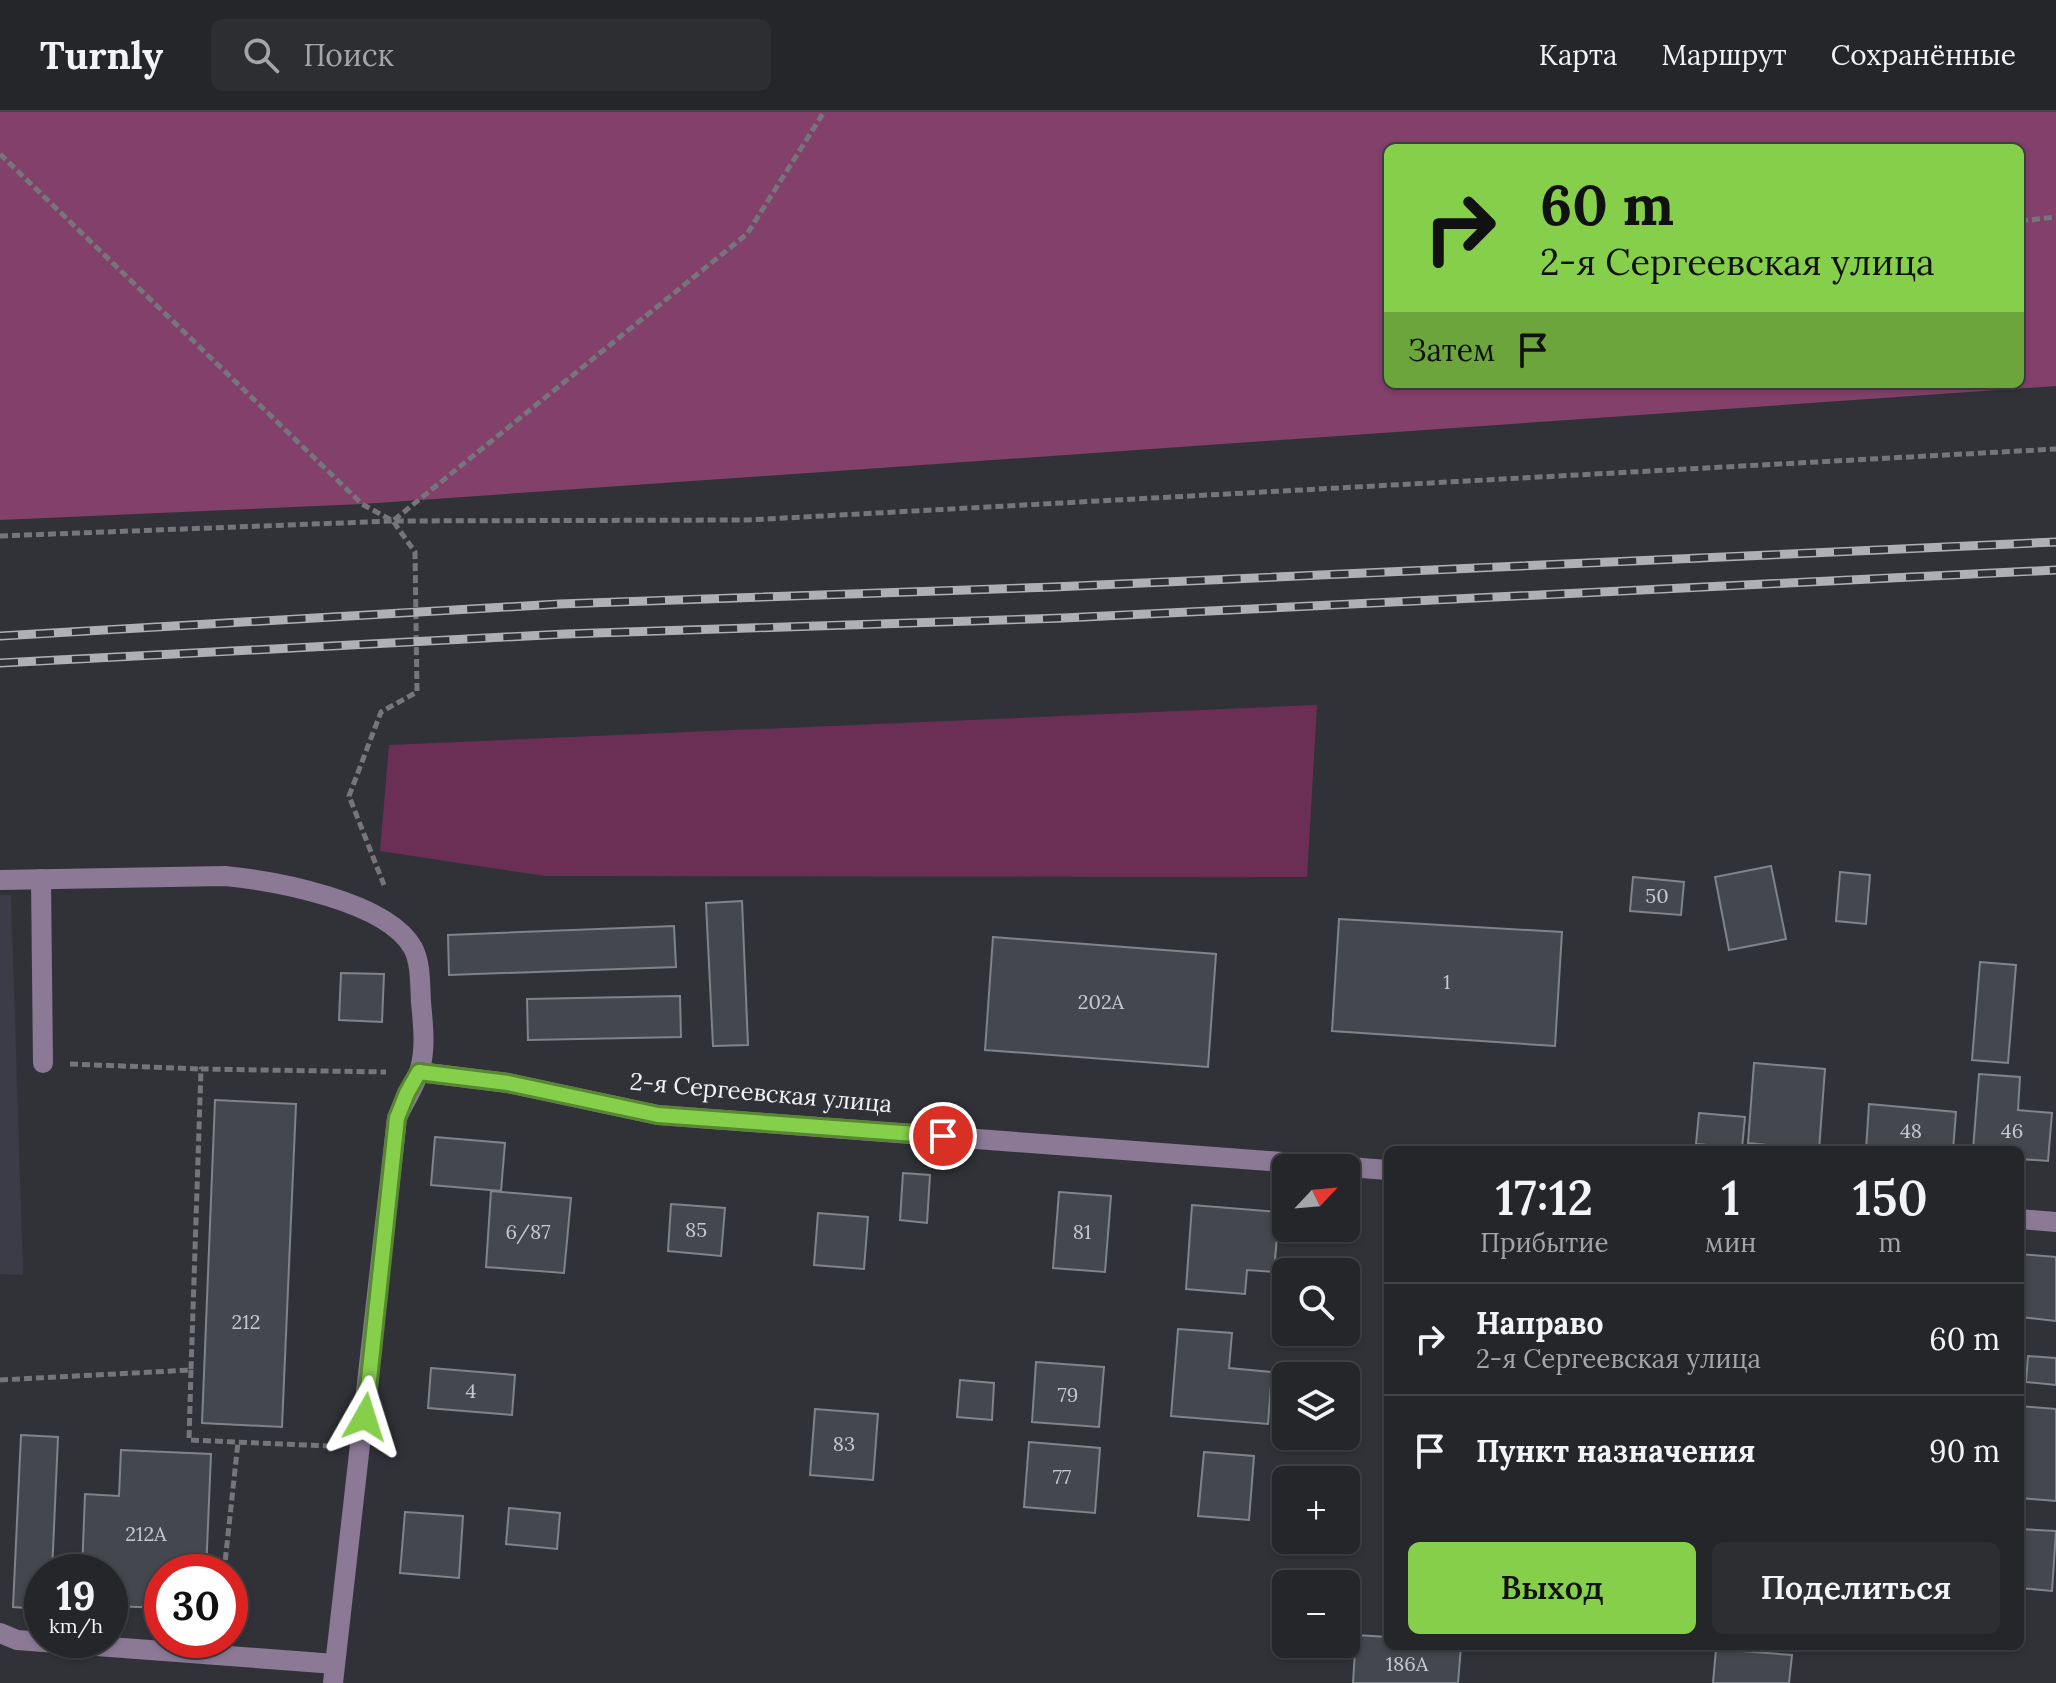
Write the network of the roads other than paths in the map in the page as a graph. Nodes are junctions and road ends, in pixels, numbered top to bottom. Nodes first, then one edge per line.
1 (41, 879) junction
2 (0, 880) edge
3 (43, 1063) road end
4 (419, 1072) junction
5 (1384, 1170) edge
6 (2024, 1219) edge
7 (2056, 1222) edge
8 (0, 1633) edge
9 (334, 1674) edge

1 - 2 street
1 - 3 street
1 - 4 street
4 - 5 street, 2-я Сергеевская улица
4 - 9 street
6 - 7 street
8 - 9 street

